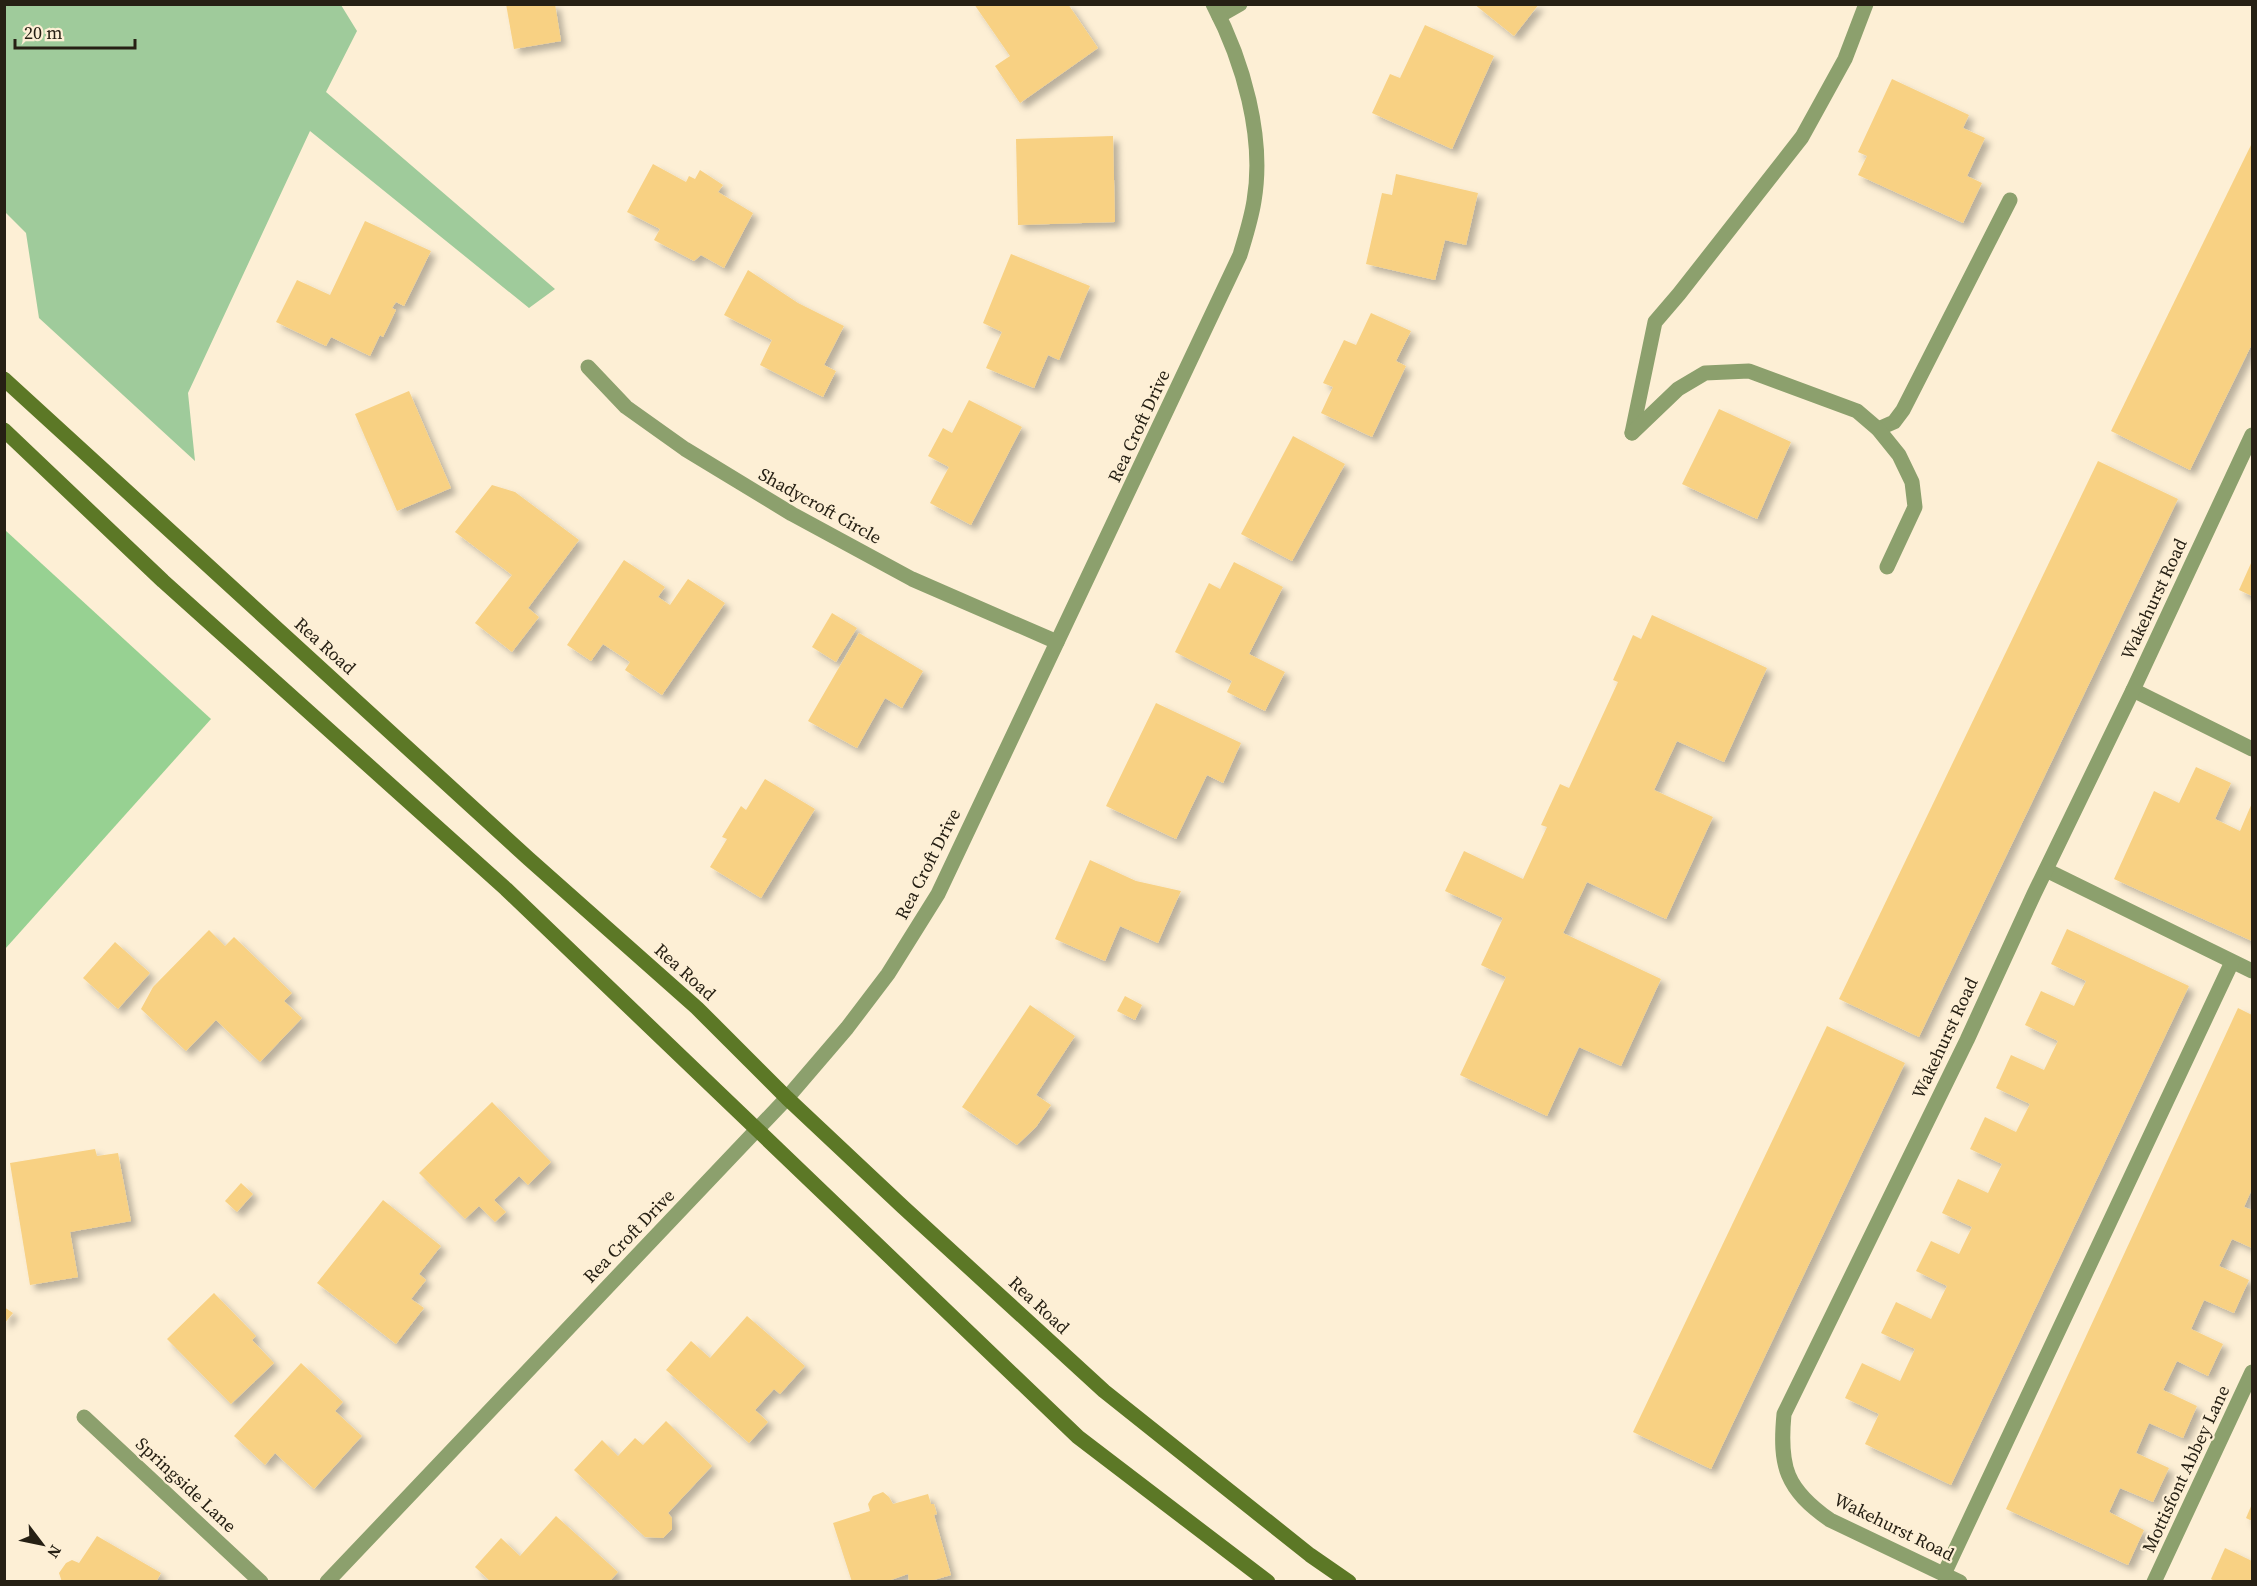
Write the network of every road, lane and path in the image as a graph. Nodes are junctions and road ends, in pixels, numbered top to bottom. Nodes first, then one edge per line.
1 (1240, 4) edge
2 (1866, 4) edge
3 (1216, 10) edge
4 (2010, 200) dead end
5 (588, 367) dead end
6 (4, 379) edge
7 (1878, 429) junction
8 (4, 430) edge
9 (2253, 435) edge
10 (1887, 567) dead end
11 (1057, 642) junction
12 (2133, 690) junction
13 (2253, 749) edge
14 (2046, 870) junction
15 (2232, 962) junction
16 (2253, 971) edge
17 (788, 1098) junction
18 (757, 1129) junction
19 (2253, 1372) edge
20 (84, 1417) dead end
21 (1944, 1574) junction
22 (261, 1581) edge
23 (327, 1581) edge
24 (1268, 1581) edge
25 (1349, 1581) edge
26 (1960, 1581) edge
27 (2154, 1581) edge

1 - 3 street
2 - 7 street
3 - 11 street, Rea Croft Drive
4 - 7 street
5 - 11 street, Shadycroft Circle
6 - 17 main road, Rea Road
7 - 10 street
8 - 18 main road
9 - 12 street, Wakehurst Road
11 - 17 street, Rea Croft Drive
12 - 13 street
12 - 14 street, Wakehurst Road
14 - 15 street
14 - 21 street, Wakehurst Road
15 - 16 street
15 - 21 street
17 - 18 street, Rea Croft Drive
17 - 25 main road, Rea Road
18 - 23 street, Rea Croft Drive
18 - 24 main road
19 - 27 street, Mottisfont Abbey Lane
20 - 22 street, Springside Lane
21 - 26 street, Wakehurst Road

